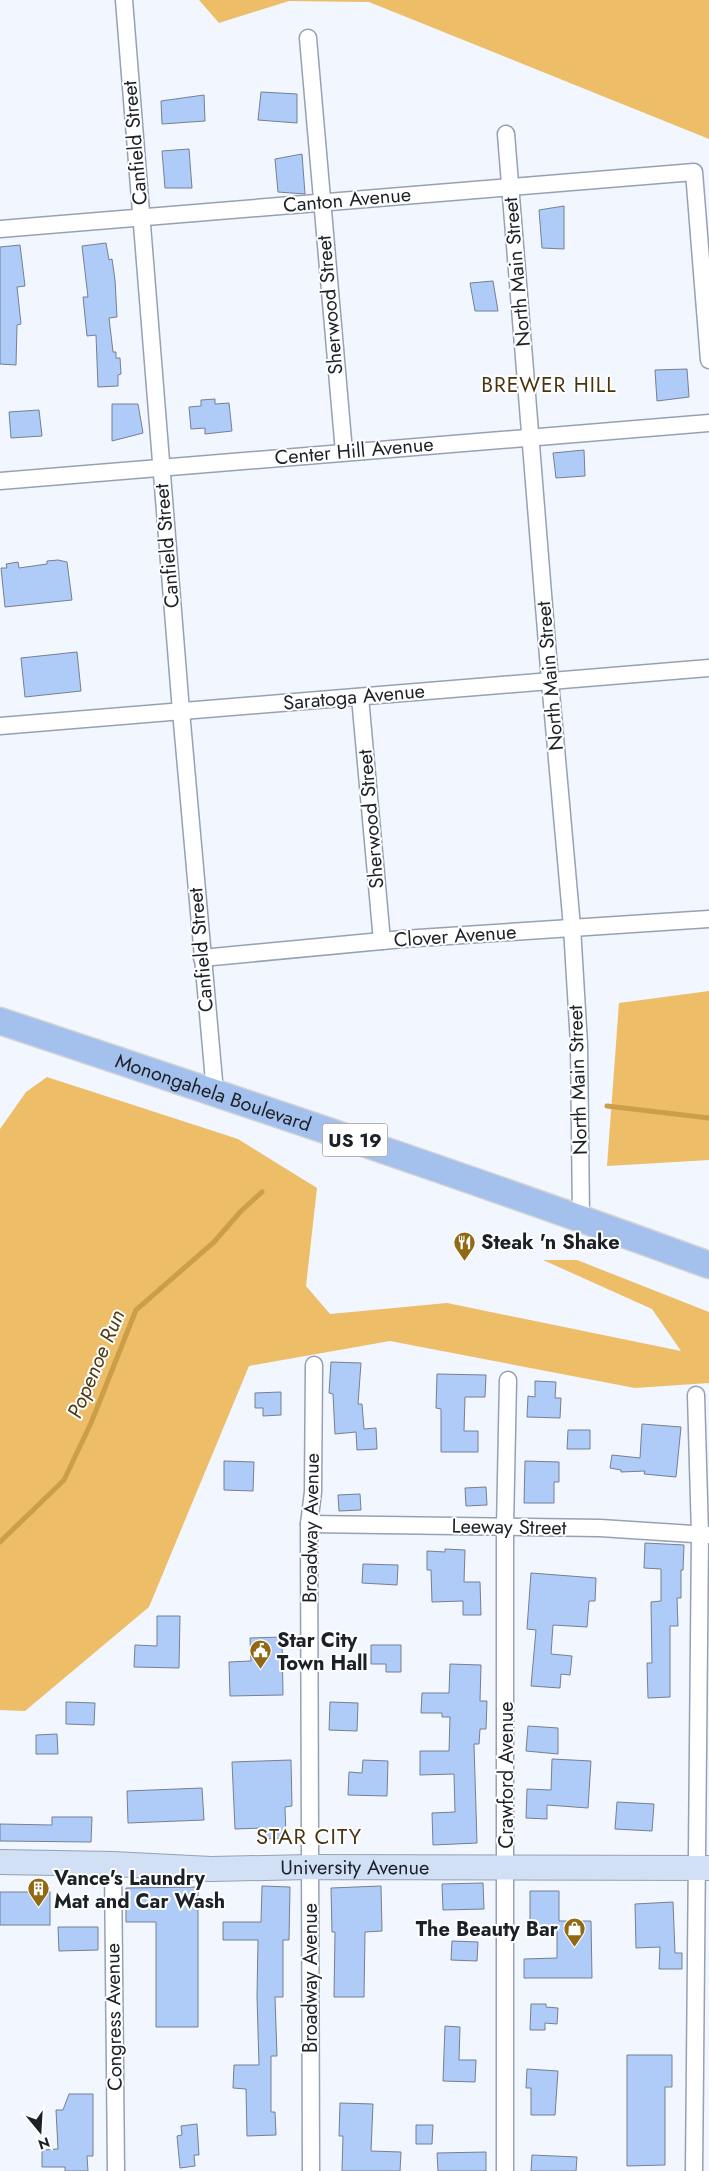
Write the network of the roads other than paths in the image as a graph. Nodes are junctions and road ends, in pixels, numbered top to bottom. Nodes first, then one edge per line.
1 (124, 0) edge
2 (308, 38) dead end
3 (506, 134) dead end
4 (510, 187) junction
5 (321, 202) junction
6 (141, 217) junction
7 (0, 228) edge
8 (709, 360) edge
9 (709, 423) edge
10 (530, 438) junction
11 (344, 452) junction
12 (161, 468) junction
13 (0, 481) edge
14 (709, 668) edge
15 (550, 681) junction
16 (360, 697) junction
17 (180, 711) junction
18 (0, 726) edge
19 (709, 919) edge
20 (572, 927) junction
21 (382, 940) junction
22 (202, 958) junction
23 (0, 1021) edge
24 (215, 1092) junction
25 (581, 1218) junction
26 (709, 1264) edge
27 (314, 1365) dead end
28 (508, 1380) dead end
29 (696, 1395) dead end
30 (309, 1524) junction
31 (505, 1528) junction
32 (704, 1535) edge
33 (0, 1862) edge
34 (112, 1864) junction
35 (310, 1867) junction
36 (703, 1868) edge
37 (506, 1869) junction
38 (116, 2171) edge
39 (311, 2171) edge
40 (505, 2171) edge
41 (694, 2171) edge

1 - 6 street, Canfield Street
2 - 5 street, Sherwood Street
3 - 4 street, North Main Street
4 - 5 street, Canton Avenue
4 - 8 street, Canton Avenue
4 - 10 street, North Main Street
5 - 6 street, Canton Avenue
5 - 11 street, Sherwood Street
6 - 7 street, Canton Avenue
6 - 12 street, Canfield Street
9 - 10 street, Center Hill Avenue
10 - 11 street, Center Hill Avenue
10 - 15 street, North Main Street
11 - 12 street, Center Hill Avenue
12 - 13 street, Center Hill Avenue
12 - 17 street, Canfield Street
14 - 15 street, Saratoga Avenue
15 - 16 street, Saratoga Avenue
15 - 20 street, North Main Street
16 - 17 street, Saratoga Avenue
16 - 21 street, Sherwood Street
17 - 18 street, Saratoga Avenue
17 - 22 street, Canfield Street
19 - 20 street, Clover Avenue
20 - 21 street, Clover Avenue
20 - 25 street, North Main Street
21 - 22 street, Clover Avenue
22 - 24 street, Canfield Street
23 - 24 main road, Monongahela Boulevard / US 19
24 - 25 main road, Monongahela Boulevard / US 19
25 - 26 main road, Monongahela Boulevard / US 19
27 - 30 street, Broadway Avenue
28 - 31 street, Crawford Avenue
29 - 32 street
30 - 31 street, Leeway Street
30 - 35 street, Broadway Avenue
31 - 32 street, Leeway Street
31 - 37 street, Crawford Avenue
32 - 36 street
33 - 34 street, University Avenue
34 - 35 street, University Avenue
34 - 38 street, Congress Avenue
35 - 37 street, University Avenue
35 - 39 street, Broadway Avenue
36 - 37 street, University Avenue
36 - 41 street
37 - 40 street, Crawford Avenue

